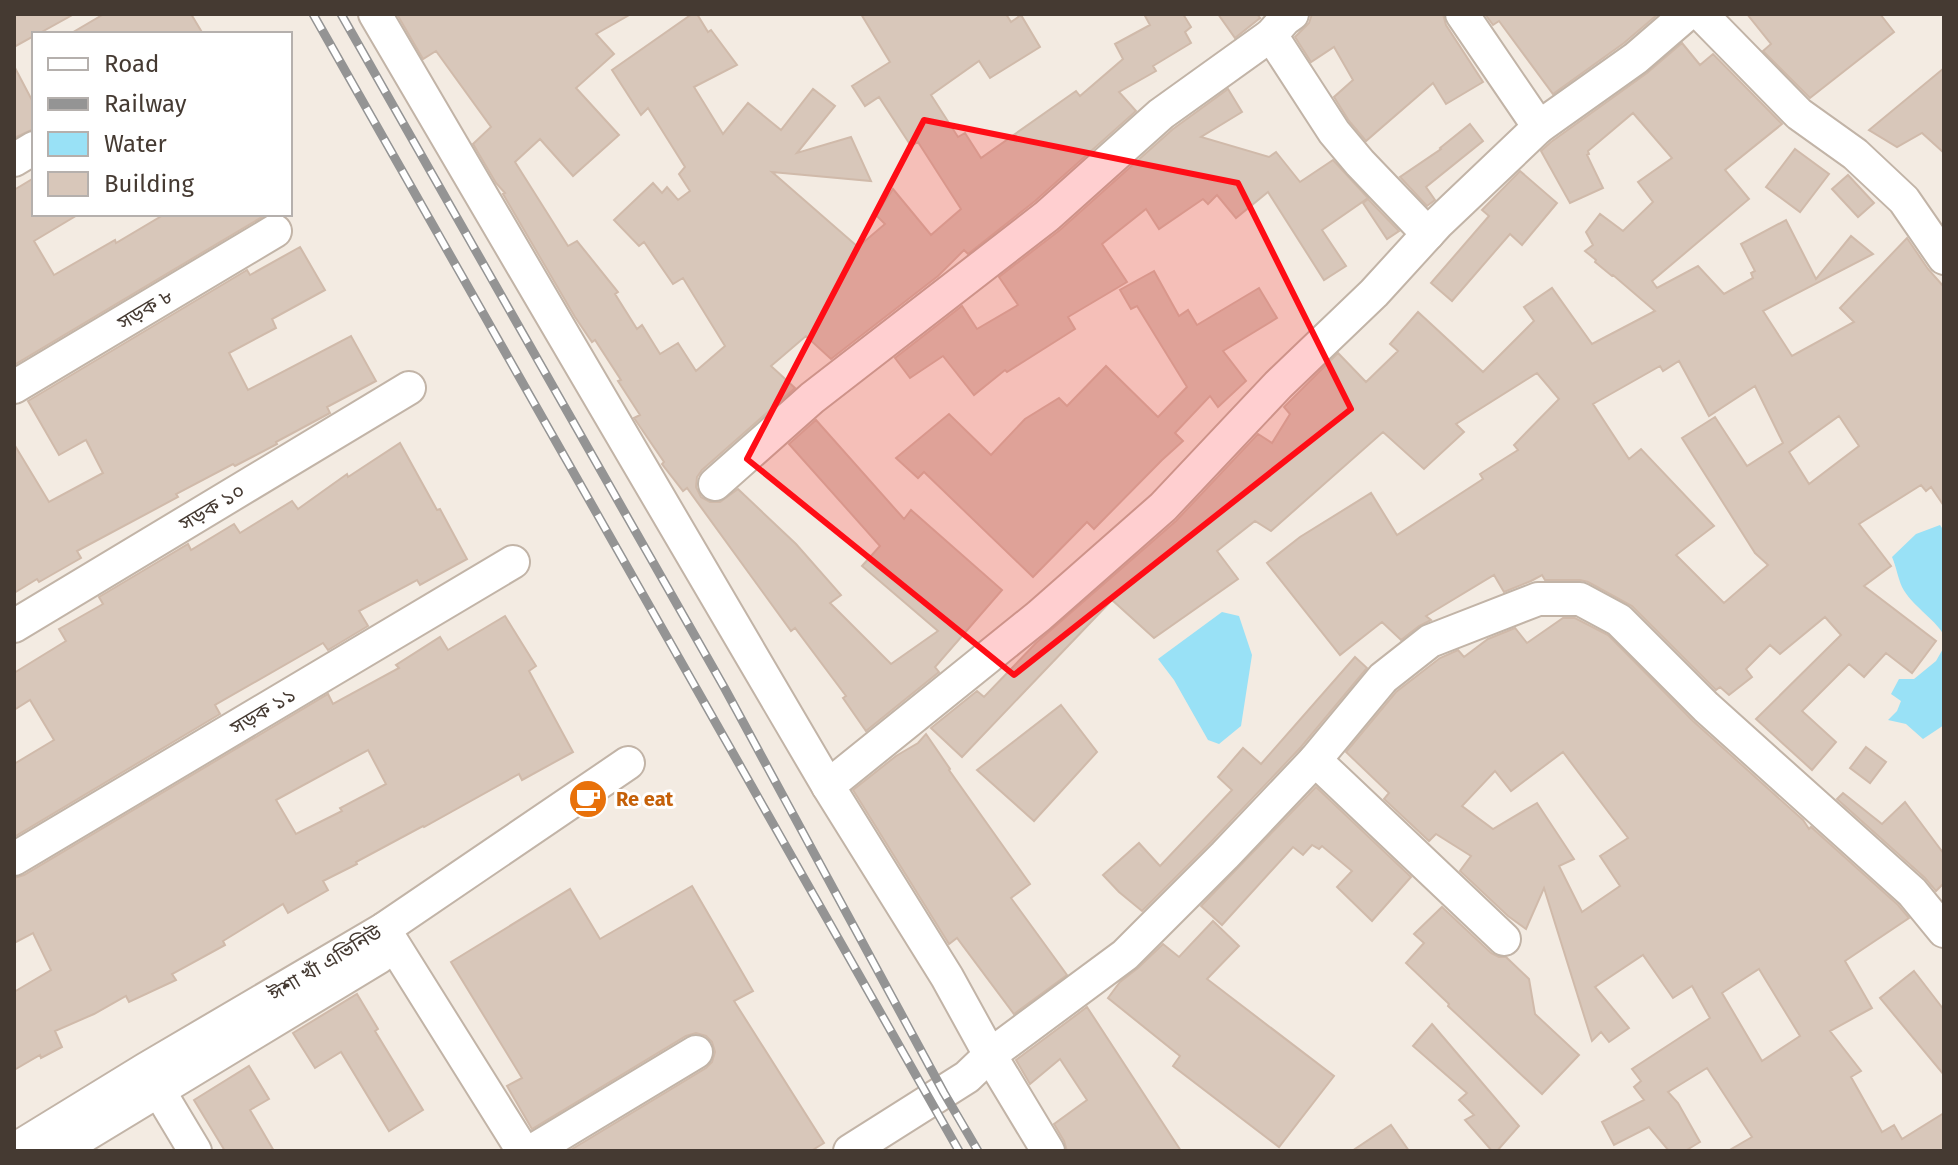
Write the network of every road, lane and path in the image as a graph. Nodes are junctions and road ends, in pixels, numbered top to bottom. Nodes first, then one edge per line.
1 (375, 14) edge
2 (1462, 14) edge
3 (1687, 14) edge
4 (1701, 14) edge
5 (1282, 24) edge
6 (1539, 127) junction
7 (32, 149) edge
8 (14, 160) edge
9 (275, 231) dead end
10 (1428, 234) junction
11 (1944, 257) edge
12 (14, 387) edge
13 (409, 388) dead end
14 (715, 484) dead end
15 (513, 562) dead end
16 (14, 626) edge
17 (1315, 760) junction
18 (628, 763) dead end
19 (828, 786) junction
20 (14, 859) edge
21 (1944, 931) edge
22 (390, 938) junction
23 (1504, 939) dead end
24 (696, 1052) dead end
25 (990, 1055) junction
26 (153, 1080) junction
27 (14, 1150) edge
28 (59, 1151) edge
29 (195, 1151) edge
30 (523, 1151) edge
31 (532, 1151) edge
32 (850, 1151) edge
33 (1048, 1151) edge

1 - 19 street
2 - 6 street
3 - 6 street
4 - 11 street
5 - 10 street
5 - 14 street
6 - 10 street
7 - 8 street
9 - 12 street, সড়ক ৮
10 - 19 street
13 - 16 street, সড়ক ১০
15 - 20 street, সড়ক ১১
17 - 21 street
17 - 23 street
17 - 25 street
18 - 22 street, ঈশা খাঁ এভিনিউ
19 - 25 street
22 - 26 street, ঈশা খাঁ এভিনিউ
22 - 30 street
24 - 31 street
25 - 32 street
25 - 33 street
26 - 27 street
26 - 28 street
26 - 29 street

